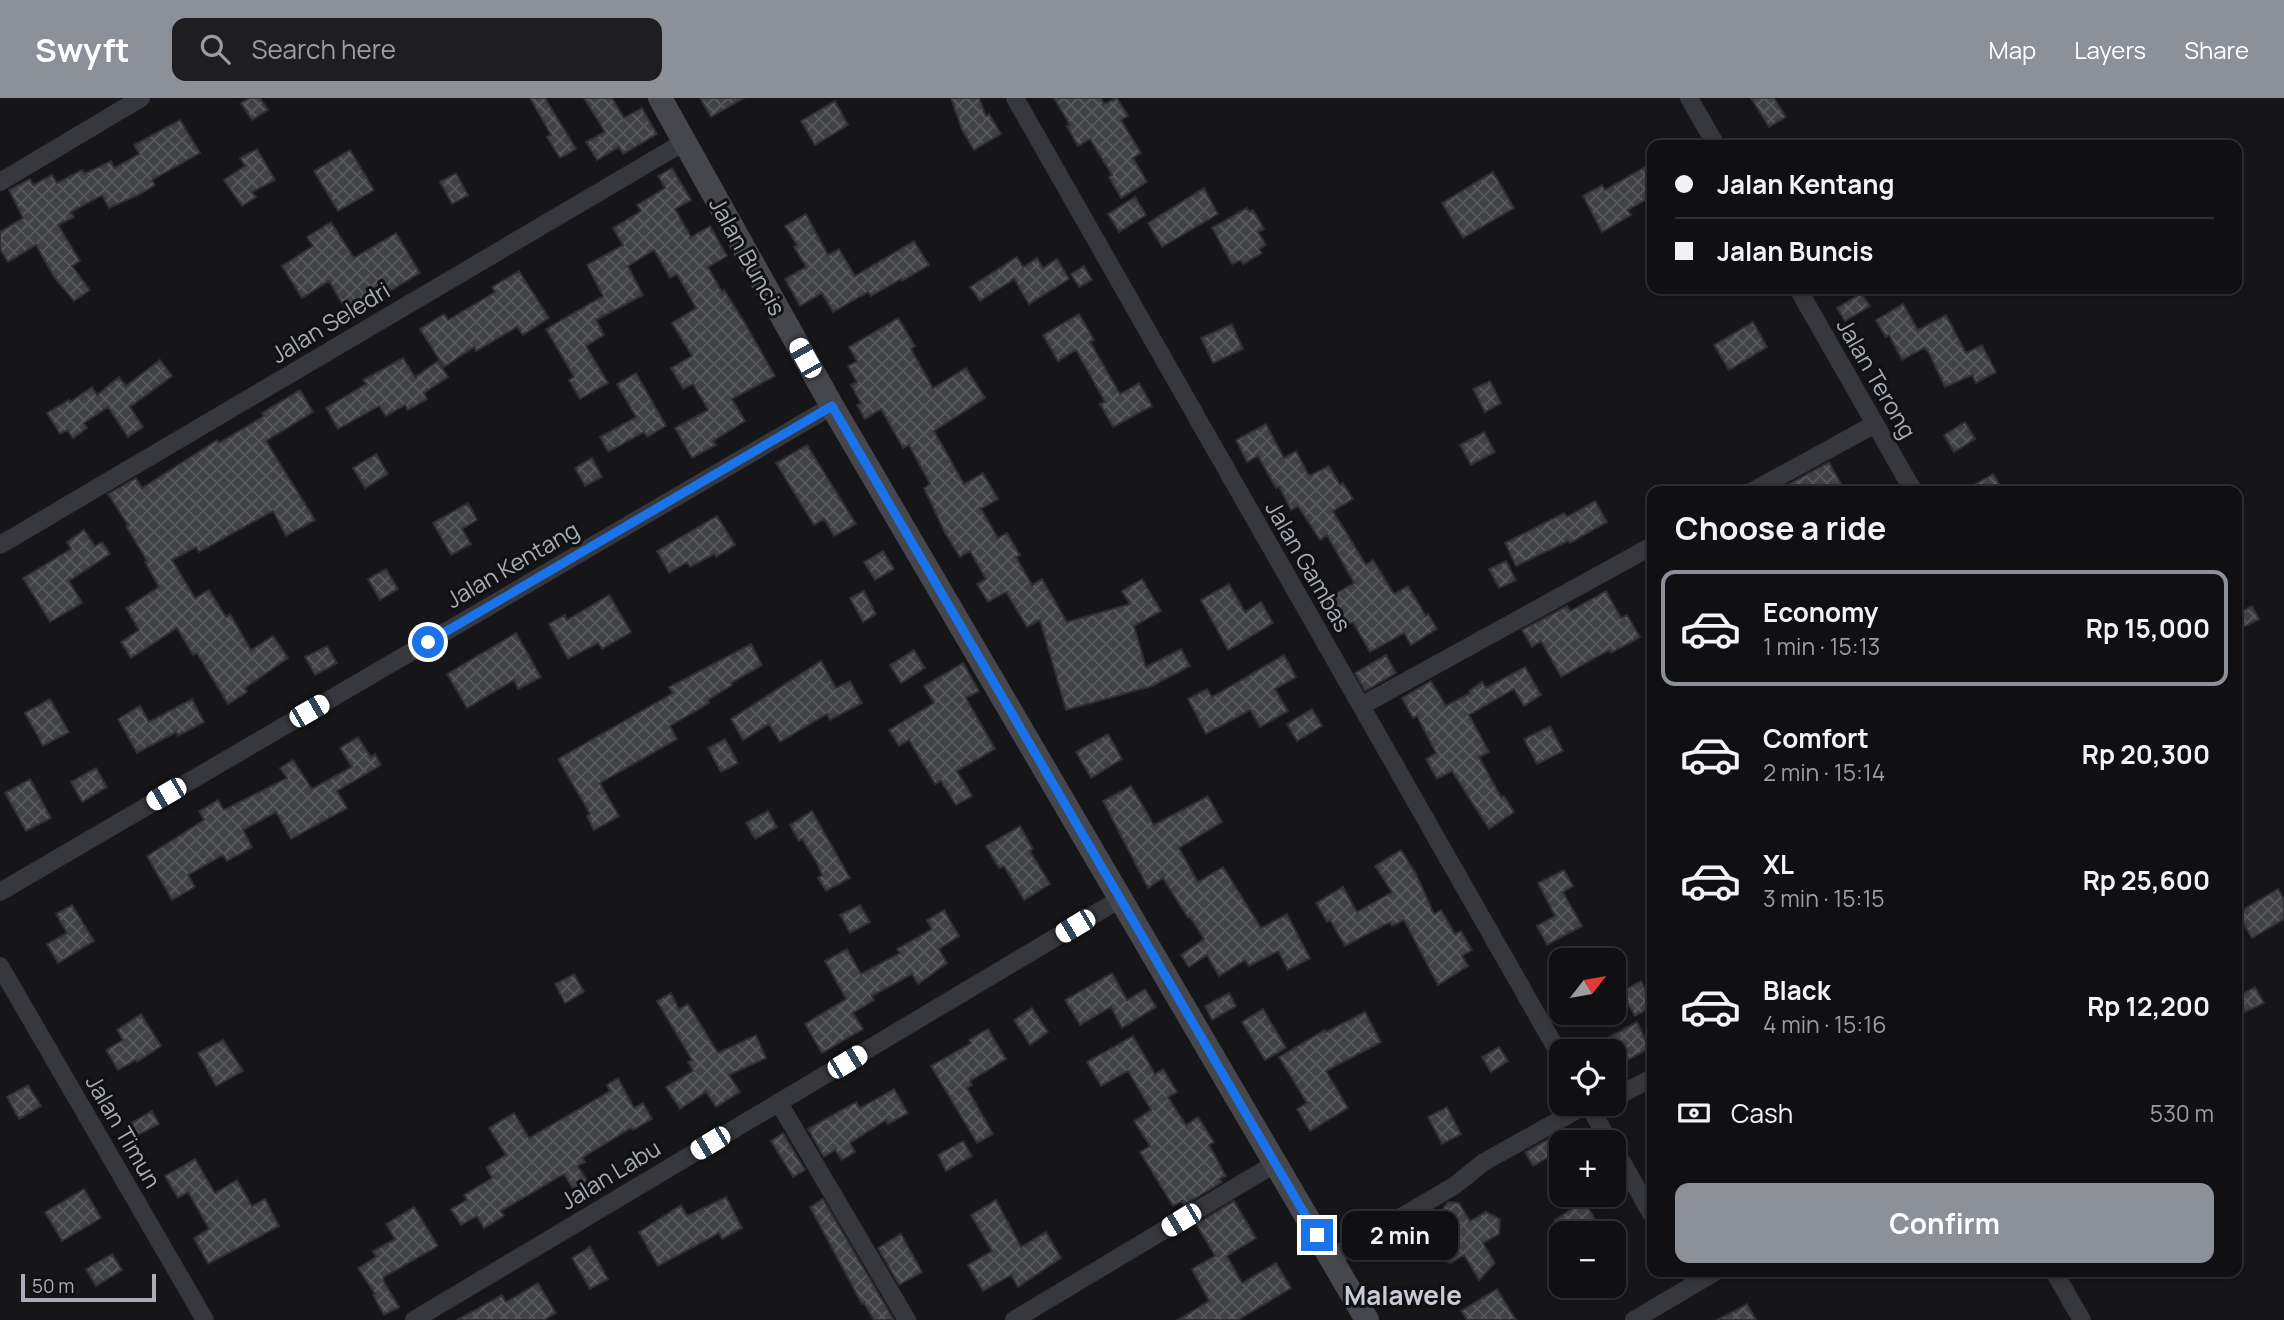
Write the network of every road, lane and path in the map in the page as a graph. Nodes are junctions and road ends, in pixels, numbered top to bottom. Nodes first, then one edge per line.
1 (142, 98) edge
2 (660, 98) edge
3 (1015, 98) edge
4 (1689, 98) edge
5 (1713, 140) edge
6 (684, 142) junction
7 (0, 182) edge
8 (1801, 294) edge
9 (832, 406) junction
10 (1875, 424) junction
11 (1762, 486) edge
12 (1911, 486) edge
13 (0, 545) edge
14 (1647, 549) edge
15 (1361, 706) junction
16 (0, 892) edge
17 (1121, 899) junction
18 (0, 966) edge
19 (1551, 1039) edge
20 (1647, 1082) edge
21 (1626, 1092) edge
22 (779, 1102) junction
23 (1571, 1116) edge
24 (1276, 1163) junction
25 (1626, 1170) edge
26 (1647, 1206) edge
27 (1331, 1258) junction
28 (2057, 1277) edge
29 (1689, 1279) edge
30 (205, 1320) edge
31 (414, 1320) edge
32 (907, 1320) edge
33 (1014, 1320) edge
34 (1367, 1320) edge
35 (1634, 1320) edge
36 (2082, 1320) edge

1 - 7 street
2 - 6 street, Jalan Buncis
3 - 15 street, Jalan Gambas
4 - 5 street
6 - 9 street, Jalan Buncis
6 - 13 street, Jalan Seledri
8 - 10 street, Jalan Terong
9 - 16 street, Jalan Kentang
9 - 17 street, Jalan Buncis
10 - 11 street
10 - 12 street, Jalan Terong
14 - 15 street
15 - 19 street, Jalan Gambas
17 - 22 street, Jalan Labu
17 - 24 street, Jalan Buncis
18 - 30 street, Jalan Timun
20 - 21 street
22 - 31 street, Jalan Labu
22 - 32 street
23 - 27 street
24 - 27 street, Jalan Buncis
24 - 33 street
25 - 26 street
27 - 34 street, Jalan Buncis
28 - 36 street
29 - 35 street

